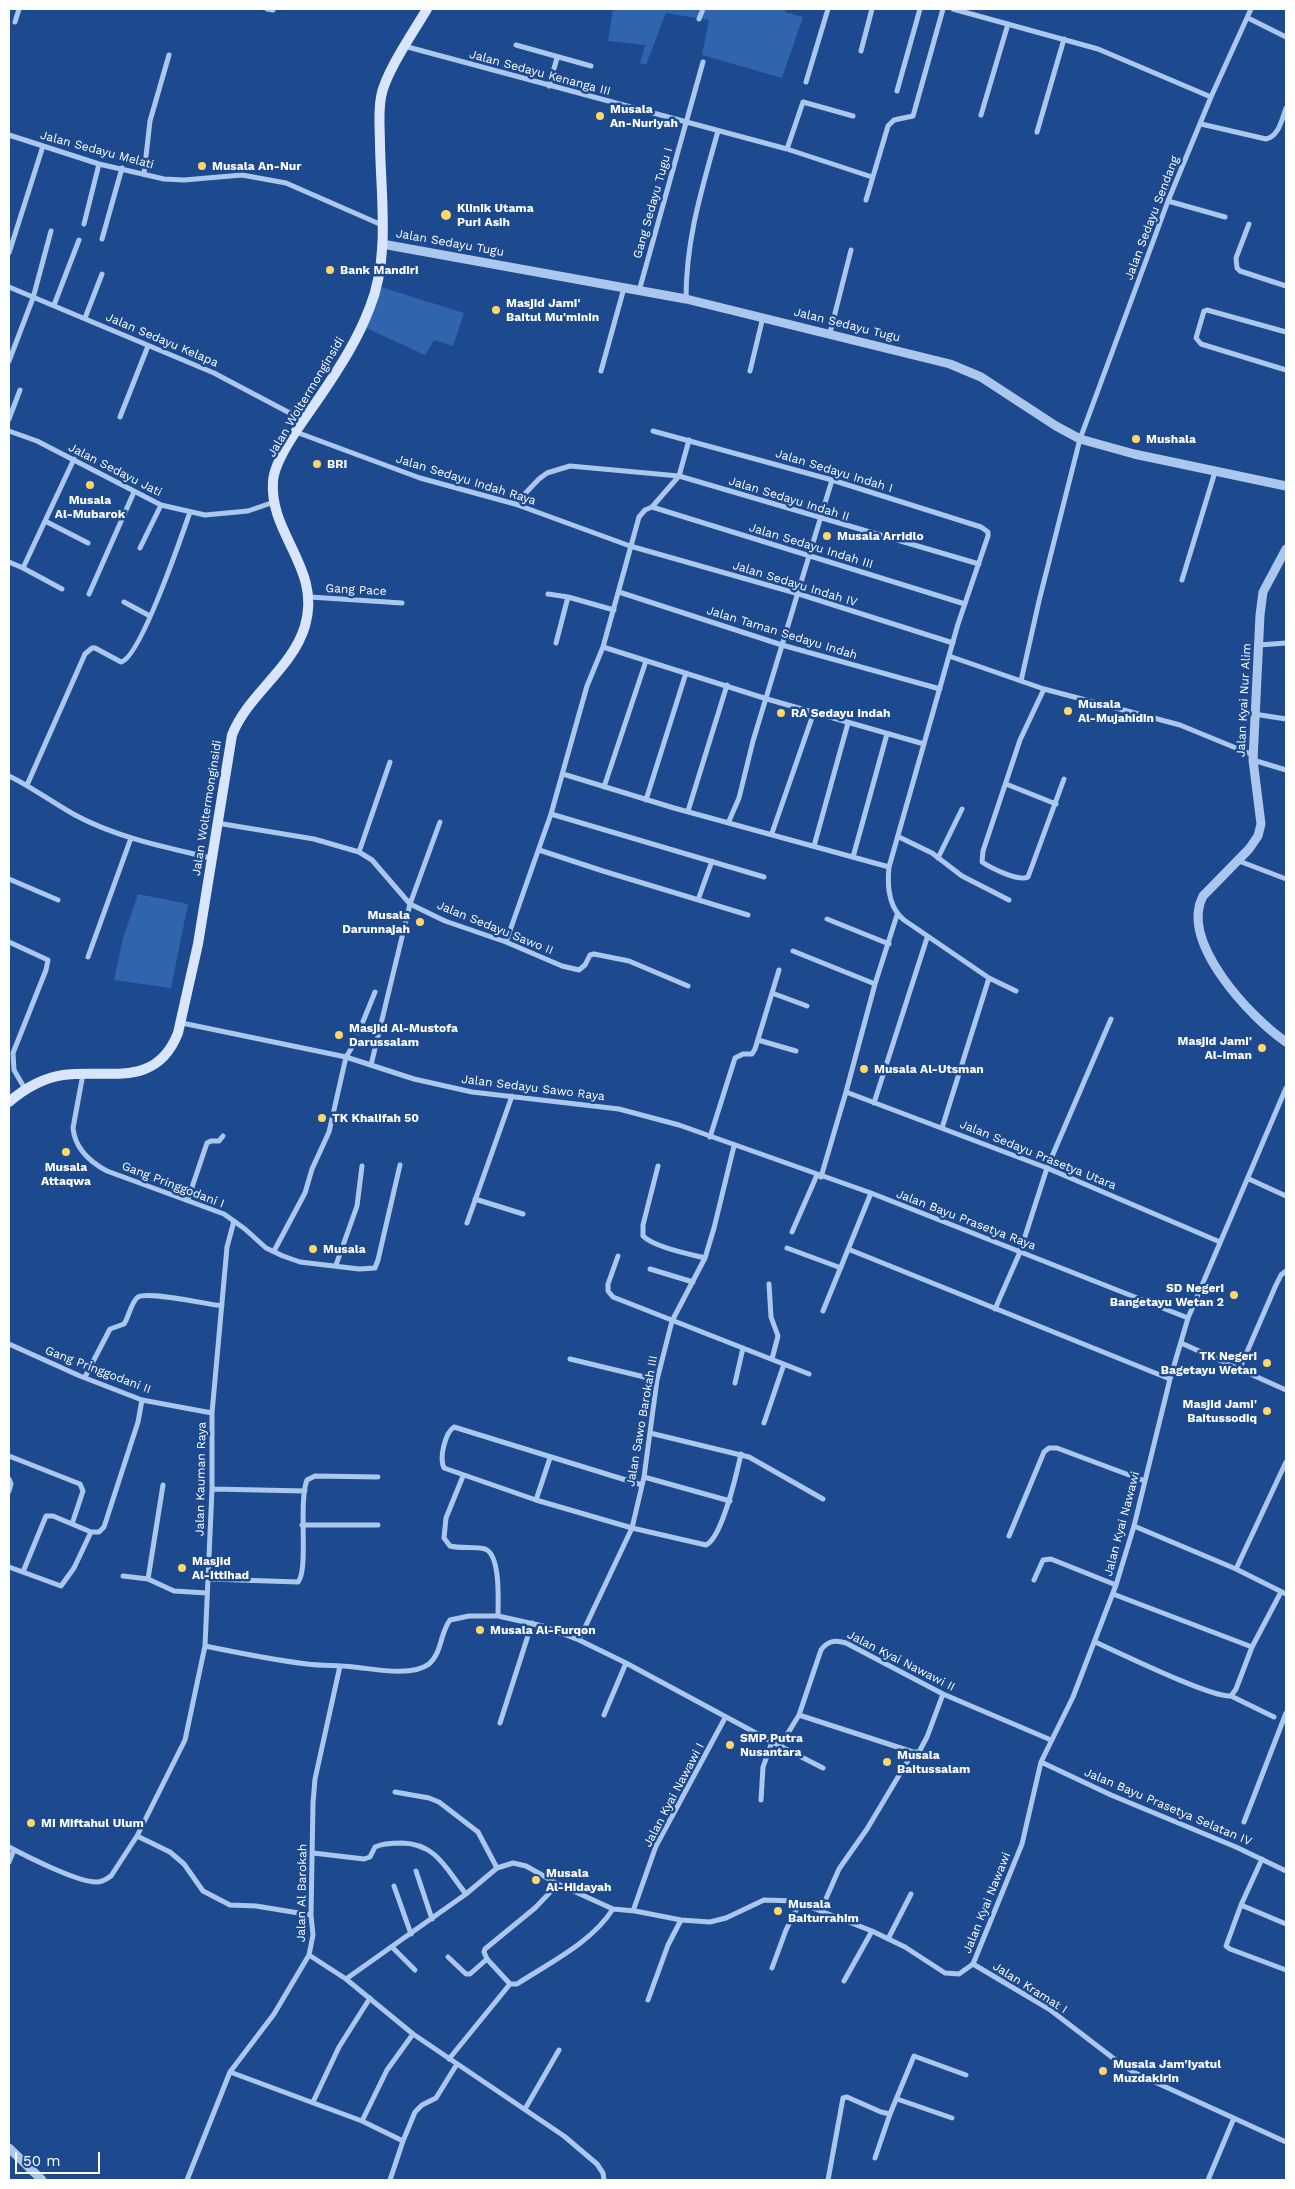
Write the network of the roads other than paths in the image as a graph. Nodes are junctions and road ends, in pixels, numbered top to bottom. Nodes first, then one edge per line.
1 (19, 9) edge
2 (427, 9) edge
3 (703, 9) edge
4 (828, 9) edge
5 (872, 9) edge
6 (920, 9) edge
7 (943, 9) edge
8 (953, 9) edge
9 (1251, 9) edge
10 (1248, 18) junction
11 (699, 19) dead end
12 (15, 22) dead end
13 (1008, 24) junction
14 (1286, 37) edge
15 (1064, 38) junction
16 (516, 45) dead end
17 (404, 46) junction
18 (861, 51) dead end
19 (169, 55) dead end
20 (557, 58) junction
21 (703, 62) dead end
22 (591, 66) dead end
23 (806, 82) dead end
24 (549, 86) junction
25 (897, 91) dead end
26 (1211, 97) junction
27 (1286, 108) edge
28 (981, 115) dead end
29 (853, 116) dead end
30 (686, 122) junction
31 (1201, 124) junction
32 (718, 131) junction
33 (1037, 132) dead end
34 (9, 135) edge
35 (43, 146) junction
36 (787, 149) junction
37 (99, 164) junction
38 (122, 168) junction
39 (144, 174) junction
40 (872, 177) junction
41 (866, 200) dead end
42 (1168, 201) junction
43 (1225, 217) dead end
44 (84, 224) dead end
45 (1249, 224) dead end
46 (382, 225) junction
47 (51, 231) dead end
48 (102, 239) dead end
49 (79, 240) dead end
50 (382, 244) junction
51 (851, 250) dead end
52 (9, 253) edge
53 (102, 274) dead end
54 (1286, 286) edge
55 (9, 287) edge
56 (624, 288) junction
57 (638, 290) junction
58 (33, 298) junction
59 (686, 299) junction
60 (54, 306) junction
61 (763, 317) junction
62 (86, 318) junction
63 (1286, 332) edge
64 (830, 333) junction
65 (148, 346) junction
66 (9, 361) edge
67 (601, 370) dead end
68 (1286, 370) edge
69 (750, 371) dead end
70 (20, 390) dead end
71 (120, 417) dead end
72 (9, 418) edge
73 (303, 420) junction
74 (9, 431) edge
75 (653, 431) dead end
76 (296, 432) junction
77 (1080, 439) junction
78 (689, 440) junction
79 (74, 459) junction
80 (1215, 472) junction
81 (680, 476) junction
82 (832, 480) junction
83 (1286, 486) edge
84 (134, 492) junction
85 (274, 502) junction
86 (515, 504) junction
87 (161, 505) junction
88 (652, 507) junction
89 (190, 512) junction
90 (820, 519) junction
91 (45, 520) junction
92 (88, 543) dead end
93 (630, 546) junction
94 (140, 548) dead end
95 (1286, 549) edge
96 (809, 556) junction
97 (9, 562) edge
98 (979, 564) junction
99 (23, 568) junction
100 (1182, 580) dead end
101 (62, 589) dead end
102 (619, 592) junction
103 (89, 594) dead end
104 (548, 594) dead end
105 (799, 594) junction
106 (310, 597) junction
107 (568, 597) junction
108 (124, 602) dead end
109 (402, 603) dead end
110 (965, 604) junction
111 (614, 610) junction
112 (150, 616) junction
113 (556, 642) dead end
114 (953, 643) junction
115 (1286, 643) edge
116 (782, 645) junction
117 (1258, 645) junction
118 (603, 647) junction
119 (949, 656) junction
120 (646, 661) junction
121 (686, 673) junction
122 (1021, 681) junction
123 (727, 685) junction
124 (1044, 688) junction
125 (940, 689) junction
126 (766, 699) junction
127 (814, 712) junction
128 (1254, 714) junction
129 (1286, 719) edge
130 (848, 723) junction
131 (887, 734) junction
132 (924, 744) junction
133 (1253, 757) junction
134 (390, 762) dead end
135 (1286, 770) edge
136 (563, 774) junction
137 (9, 776) edge
138 (1064, 779) dead end
139 (1006, 784) junction
140 (27, 785) junction
141 (604, 787) junction
142 (646, 800) junction
143 (1056, 804) junction
144 (962, 809) dead end
145 (688, 812) junction
146 (551, 814) junction
147 (440, 822) dead end
148 (729, 822) junction
149 (216, 823) junction
150 (772, 833) junction
151 (899, 837) junction
152 (131, 838) junction
153 (814, 846) junction
154 (539, 850) junction
155 (359, 852) junction
156 (853, 857) junction
157 (211, 858) junction
158 (938, 858) junction
159 (712, 861) junction
160 (1239, 861) junction
161 (889, 867) junction
162 (764, 877) dead end
163 (1286, 878) edge
164 (9, 879) edge
165 (58, 900) dead end
166 (698, 900) junction
167 (1009, 900) dead end
168 (410, 904) junction
169 (748, 915) dead end
170 (897, 915) junction
171 (827, 919) dead end
172 (928, 938) junction
173 (9, 942) edge
174 (506, 942) junction
175 (889, 944) junction
176 (793, 951) dead end
177 (88, 957) dead end
178 (779, 970) dead end
179 (989, 978) junction
180 (875, 984) junction
181 (688, 986) dead end
182 (1016, 991) dead end
183 (375, 992) dead end
184 (772, 993) junction
185 (807, 1006) dead end
186 (1111, 1019) dead end
187 (182, 1023) junction
188 (360, 1029) tunnel mouth
189 (758, 1040) junction
190 (1286, 1042) edge
191 (350, 1049) tunnel mouth
192 (796, 1051) dead end
193 (346, 1057) junction
194 (371, 1065) junction
195 (83, 1074) junction
196 (1286, 1088) edge
197 (26, 1089) junction
198 (846, 1092) junction
199 (512, 1096) junction
200 (9, 1102) edge
201 (874, 1103) junction
202 (942, 1128) junction
203 (223, 1136) dead end
204 (710, 1137) junction
205 (734, 1146) junction
206 (400, 1165) dead end
207 (362, 1166) dead end
208 (658, 1166) dead end
209 (1047, 1168) junction
210 (819, 1176) junction
211 (1248, 1179) junction
212 (871, 1193) junction
213 (1286, 1196) edge
214 (475, 1198) junction
215 (188, 1199) junction
216 (523, 1214) dead end
217 (234, 1220) junction
218 (467, 1223) dead end
219 (792, 1232) dead end
220 (1220, 1242) junction
221 (787, 1248) dead end
222 (848, 1249) junction
223 (274, 1251) junction
224 (1020, 1252) junction
225 (618, 1256) dead end
226 (705, 1258) junction
227 (336, 1265) junction
228 (841, 1268) junction
229 (650, 1269) dead end
230 (1286, 1271) edge
231 (693, 1282) junction
232 (769, 1284) dead end
233 (222, 1306) junction
234 (995, 1309) junction
235 (823, 1311) dead end
236 (1188, 1318) junction
237 (672, 1321) junction
238 (1180, 1343) junction
239 (9, 1344) edge
240 (743, 1348) junction
241 (570, 1359) dead end
242 (772, 1359) junction
243 (784, 1364) junction
244 (1240, 1368) junction
245 (809, 1374) dead end
246 (85, 1377) junction
247 (1170, 1379) junction
248 (657, 1380) junction
249 (735, 1383) dead end
250 (1286, 1390) edge
251 (142, 1400) junction
252 (212, 1413) junction
253 (764, 1423) dead end
254 (650, 1434) junction
255 (741, 1454) junction
256 (9, 1456) edge
257 (550, 1458) junction
258 (1286, 1462) edge
259 (463, 1476) junction
260 (378, 1477) dead end
261 (644, 1477) junction
262 (9, 1479) edge
263 (1145, 1481) junction
264 (163, 1485) dead end
265 (642, 1485) junction
266 (212, 1489) junction
267 (305, 1491) junction
268 (9, 1492) edge
269 (823, 1499) dead end
270 (536, 1500) junction
271 (730, 1500) junction
272 (72, 1524) junction
273 (378, 1525) dead end
274 (302, 1526) junction
275 (1134, 1526) junction
276 (632, 1528) junction
277 (91, 1532) junction
278 (1009, 1536) dead end
279 (9, 1567) edge
280 (1236, 1569) junction
281 (23, 1572) junction
282 (123, 1576) dead end
283 (148, 1579) junction
284 (209, 1579) junction
285 (1034, 1580) dead end
286 (1116, 1585) junction
287 (1284, 1593) edge
288 (207, 1594) junction
289 (1113, 1594) junction
290 (498, 1616) junction
291 (532, 1623) junction
292 (580, 1640) junction
293 (1095, 1642) junction
294 (205, 1646) junction
295 (1252, 1647) junction
296 (626, 1663) junction
297 (340, 1666) junction
298 (943, 1694) junction
299 (1231, 1696) junction
300 (1286, 1713) edge
301 (604, 1715) dead end
302 (799, 1716) junction
303 (1274, 1717) dead end
304 (726, 1718) junction
305 (500, 1723) dead end
306 (1051, 1740) junction
307 (772, 1742) junction
308 (780, 1746) junction
309 (913, 1752) junction
310 (1041, 1762) junction
311 (824, 1768) dead end
312 (395, 1792) dead end
313 (761, 1800) dead end
314 (1244, 1822) dead end
315 (137, 1836) junction
316 (12, 1848) edge
317 (313, 1853) junction
318 (1262, 1858) junction
319 (9, 1862) edge
320 (498, 1868) junction
321 (416, 1871) dead end
322 (1286, 1871) edge
323 (558, 1884) junction
324 (394, 1886) dead end
325 (466, 1894) junction
326 (911, 1894) dead end
327 (800, 1902) junction
328 (1241, 1905) junction
329 (613, 1909) junction
330 (821, 1910) junction
331 (633, 1911) junction
332 (311, 1915) junction
333 (432, 1919) junction
334 (681, 1920) junction
335 (1286, 1924) edge
336 (872, 1931) junction
337 (410, 1934) junction
338 (888, 1939) junction
339 (392, 1946) junction
340 (309, 1955) junction
341 (448, 1957) dead end
342 (487, 1960) junction
343 (973, 1964) junction
344 (772, 1968) dead end
345 (415, 1970) dead end
346 (1286, 1970) edge
347 (346, 1979) junction
348 (844, 1981) dead end
349 (510, 1984) junction
350 (370, 1998) junction
351 (648, 2000) dead end
352 (413, 2034) junction
353 (559, 2050) dead end
354 (449, 2059) junction
355 (457, 2064) junction
356 (230, 2072) junction
357 (966, 2075) dead end
358 (897, 2099) junction
359 (313, 2102) junction
360 (525, 2109) junction
361 (890, 2114) junction
362 (952, 2118) dead end
363 (1234, 2118) junction
364 (362, 2121) junction
365 (403, 2141) junction
366 (1286, 2142) edge
367 (9, 2148) edge
368 (875, 2158) dead end
369 (42, 2180) edge
370 (188, 2180) edge
371 (390, 2180) edge
372 (604, 2180) edge
373 (828, 2180) edge
374 (1208, 2180) edge

1 - 12 street
2 - 17 main road, Jalan Woltermonginsidi
3 - 11 street
4 - 23 street
5 - 18 street
6 - 25 street
7 - 40 street
8 - 13 street
9 - 10 street, Jalan Sedayu Sendang
10 - 14 street
10 - 26 street, Jalan Sedayu Sendang
13 - 15 street
13 - 28 street
15 - 26 street
15 - 33 street
16 - 20 street
17 - 24 street, Jalan Sedayu Kenanga III
17 - 46 main road, Jalan Woltermonginsidi
19 - 39 street
20 - 22 street
20 - 24 street
21 - 30 street, Gang Sedayu Tugu I
24 - 30 street, Jalan Sedayu Kenanga III
26 - 31 street, Jalan Sedayu Sendang
27 - 31 street
29 - 36 street
30 - 32 street, Jalan Sedayu Kenanga III
30 - 57 street, Gang Sedayu Tugu I
31 - 42 street, Jalan Sedayu Sendang
32 - 36 street, Jalan Sedayu Kenanga III
32 - 59 street
34 - 35 street, Jalan Sedayu Melati
35 - 37 street, Jalan Sedayu Melati
35 - 52 street
36 - 40 street, Jalan Sedayu Kenanga III
37 - 38 street, Jalan Sedayu Melati
37 - 44 street
38 - 39 street, Jalan Sedayu Melati
38 - 48 street
39 - 46 street, Jalan Sedayu Melati
40 - 41 street
42 - 43 street
42 - 77 street, Jalan Sedayu Sendang
45 - 54 street
46 - 50 main road, Jalan Woltermonginsidi
47 - 58 street
49 - 60 street
50 - 56 street, Jalan Sedayu Tugu
50 - 73 main road, Jalan Woltermonginsidi
51 - 64 street
53 - 62 street
55 - 58 street, Jalan Sedayu Kelapa
56 - 57 street, Jalan Sedayu Tugu
56 - 67 street
57 - 59 street, Jalan Sedayu Tugu
58 - 60 street, Jalan Sedayu Kelapa
58 - 66 street
59 - 61 street, Jalan Sedayu Tugu
60 - 62 street, Jalan Sedayu Kelapa
61 - 64 street, Jalan Sedayu Tugu
61 - 69 street
62 - 65 street, Jalan Sedayu Kelapa
63 - 68 street
64 - 77 street, Jalan Sedayu Tugu
65 - 71 street
65 - 73 street, Jalan Sedayu Kelapa
70 - 72 street
73 - 76 main road, Jalan Woltermonginsidi
74 - 79 street, Jalan Sedayu Jati
75 - 78 street, Jalan Sedayu Indah I
76 - 85 main road, Jalan Woltermonginsidi
76 - 86 street, Jalan Sedayu Indah Raya
77 - 80 street, Jalan Sedayu Tugu
77 - 122 street, Jalan Sedayu Sendang
78 - 81 street
78 - 82 street, Jalan Sedayu Indah I
79 - 84 street, Jalan Sedayu Jati
79 - 91 street
80 - 83 street, Jalan Sedayu Tugu
80 - 100 street
81 - 86 street, Jalan Sedayu Indah II
81 - 88 street
81 - 90 street, Jalan Sedayu Indah II
82 - 90 street
82 - 98 street, Jalan Sedayu Indah I
84 - 87 street, Jalan Sedayu Jati
84 - 103 street
85 - 89 street, Jalan Sedayu Jati
85 - 106 main road, Jalan Woltermonginsidi
86 - 93 street, Jalan Sedayu Indah Raya
87 - 89 street, Jalan Sedayu Jati
87 - 94 street
88 - 93 street
88 - 96 street, Jalan Sedayu Indah III
89 - 112 street
90 - 96 street
90 - 98 street, Jalan Sedayu Indah II
91 - 92 street
91 - 99 street
93 - 102 street
93 - 105 street, Jalan Sedayu Indah IV
95 - 117 street, Jalan Kyai Nur Alim
96 - 105 street
96 - 110 street, Jalan Sedayu Indah III
97 - 99 street
98 - 110 street
99 - 101 street
102 - 111 street
102 - 116 street, Jalan Taman Sedayu Indah
104 - 107 street
105 - 114 street, Jalan Sedayu Indah IV
105 - 116 street
106 - 109 street, Gang Pace
106 - 149 main road, Jalan Woltermonginsidi
107 - 111 street
107 - 113 street
108 - 112 street
110 - 114 street
111 - 118 street
112 - 140 street
114 - 119 street
115 - 117 street
116 - 125 street, Jalan Taman Sedayu Indah
116 - 126 street
117 - 128 street, Jalan Kyai Nur Alim
118 - 120 street
118 - 136 street
119 - 122 street
119 - 125 street
120 - 121 street
120 - 141 street
121 - 123 street
121 - 142 street
122 - 124 street
123 - 126 street
123 - 145 street
124 - 133 street
124 - 139 street
125 - 132 street
126 - 127 street
126 - 148 street
127 - 130 street
127 - 150 street
128 - 129 street
128 - 133 street, Jalan Kyai Nur Alim
130 - 131 street
130 - 153 street
131 - 132 street
131 - 156 street
132 - 151 street
133 - 135 street
133 - 160 street, Jalan Kyai Nur Alim
134 - 155 street
136 - 141 street
136 - 146 street
137 - 140 street
138 - 143 street
139 - 143 street
139 - 143 street
140 - 152 street
141 - 142 street
142 - 145 street
144 - 158 street
145 - 148 street
146 - 154 street
146 - 159 street
147 - 168 street
148 - 150 street
149 - 155 street, Jalan Sedayu Sawo II
149 - 157 main road, Jalan Woltermonginsidi
150 - 153 street
151 - 158 street
151 - 161 street
152 - 157 street
152 - 177 street
153 - 156 street
154 - 166 street
154 - 174 street
155 - 168 street, Jalan Sedayu Sawo II
156 - 161 street
157 - 187 main road, Jalan Woltermonginsidi
158 - 167 street
159 - 162 street
159 - 166 street
160 - 163 street
160 - 190 street, Jalan Kyai Nur Alim
161 - 170 street
164 - 165 street
166 - 169 street
168 - 174 street, Jalan Sedayu Sawo II
168 - 194 street
170 - 172 street
170 - 175 street
171 - 175 street
172 - 179 street
172 - 201 street
173 - 197 street
174 - 181 street, Jalan Sedayu Sawo II
175 - 180 street
176 - 180 street
178 - 184 street
179 - 182 street
179 - 202 street
180 - 198 street
183 - 188 street
184 - 185 street
184 - 189 street
186 - 209 street
187 - 193 street, Jalan Sedayu Sawo Raya
187 - 195 main road, Jalan Woltermonginsidi
189 - 192 street
189 - 204 street
191 - 193 street
193 - 194 street, Jalan Sedayu Sawo Raya
193 - 223 street
194 - 199 street, Jalan Sedayu Sawo Raya
195 - 197 main road, Jalan Woltermonginsidi
195 - 215 street, Gang Pringgodani I
196 - 211 street, Jalan Kyai Nawawi
197 - 200 main road, Jalan Woltermonginsidi
198 - 201 street, Jalan Sedayu Prasetya Utara
198 - 210 street
199 - 204 street, Jalan Sedayu Sawo Raya
199 - 214 street
201 - 202 street, Jalan Sedayu Prasetya Utara
202 - 209 street, Jalan Sedayu Prasetya Utara
203 - 215 street
204 - 205 street, Jalan Sedayu Sawo Raya
205 - 210 street, Jalan Bayu Prasetya Raya
205 - 226 street, Jalan Sawo Barokah III
206 - 227 street, Gang Pringgodani I
207 - 227 street
208 - 226 street
209 - 220 street, Jalan Sedayu Prasetya Utara
209 - 224 street
210 - 212 street, Jalan Bayu Prasetya Raya
210 - 219 street
211 - 213 street
211 - 220 street, Jalan Kyai Nawawi
212 - 222 street
212 - 224 street, Jalan Bayu Prasetya Raya
214 - 216 street
214 - 218 street
215 - 217 street, Gang Pringgodani I
217 - 223 street, Gang Pringgodani I
217 - 233 street, Jalan Kauman Raya
220 - 236 street, Jalan Kyai Nawawi
221 - 228 street
222 - 228 street
222 - 234 street
223 - 227 street, Gang Pringgodani I
224 - 234 street
224 - 236 street, Jalan Bayu Prasetya Raya
225 - 237 street
226 - 231 street, Jalan Sawo Barokah III
228 - 235 street
229 - 231 street
230 - 244 street
231 - 237 street, Jalan Sawo Barokah III
232 - 242 street
233 - 246 street
233 - 252 street, Jalan Kauman Raya
234 - 247 street
236 - 238 street, Jalan Kyai Nawawi
237 - 240 street
237 - 248 street, Jalan Sawo Barokah III
238 - 244 street
238 - 247 street, Jalan Kyai Nawawi
239 - 246 street, Gang Pringgodani II
240 - 242 street
240 - 249 street
241 - 248 street
242 - 243 street
243 - 245 street
243 - 253 street
244 - 250 street
246 - 251 street, Gang Pringgodani II
247 - 263 street, Jalan Kyai Nawawi
248 - 254 street, Jalan Sawo Barokah III
251 - 252 street, Gang Pringgodani II
251 - 277 street
252 - 266 street, Jalan Kauman Raya
254 - 255 street
254 - 261 street, Jalan Sawo Barokah III
255 - 269 street
255 - 271 street
256 - 272 street
257 - 259 street
257 - 265 street
257 - 270 street
258 - 280 street
259 - 270 street
259 - 290 street
260 - 267 street
261 - 265 street, Jalan Sawo Barokah III
261 - 271 street
262 - 268 street
263 - 275 street, Jalan Kyai Nawawi
263 - 278 street
264 - 283 street
265 - 276 street, Jalan Sawo Barokah III
266 - 267 street
266 - 284 street, Jalan Kauman Raya
267 - 274 street
270 - 276 street
271 - 276 street
272 - 277 street
272 - 281 street
273 - 274 street
274 - 284 street
275 - 280 street
275 - 286 street, Jalan Kyai Nawawi
276 - 292 street, Jalan Sawo Barokah III
277 - 281 street
279 - 281 street
280 - 287 street
282 - 283 street
283 - 288 street
284 - 288 street, Jalan Kauman Raya
285 - 286 street
286 - 289 street, Jalan Kyai Nawawi
287 - 295 street
288 - 294 street, Jalan Kauman Raya
289 - 293 street, Jalan Kyai Nawawi
289 - 295 street
290 - 291 street
290 - 297 street
291 - 292 street
291 - 305 street
292 - 296 street
293 - 299 street
293 - 306 street, Jalan Kyai Nawawi
294 - 297 street
294 - 315 street, Jalan Kauman Raya
295 - 299 street
296 - 301 street
296 - 304 street
297 - 317 street, Jalan Al Barokah
298 - 302 street, Jalan Kyai Nawawi II
298 - 306 street, Jalan Kyai Nawawi II
298 - 309 street
299 - 303 street
300 - 314 street
302 - 308 street, Jalan Kyai Nawawi II
302 - 309 street
304 - 307 street
304 - 331 street, Jalan Kyai Nawawi I
306 - 310 street, Jalan Kyai Nawawi
307 - 308 street
307 - 313 street
308 - 311 street
309 - 330 street
310 - 318 street, Jalan Bayu Prasetya Selatan IV
310 - 343 street, Jalan Kyai Nawawi
312 - 320 street
315 - 316 street, Jalan Kauman Raya
315 - 332 street
316 - 319 street
317 - 325 street
317 - 332 street, Jalan Al Barokah
318 - 322 street, Jalan Bayu Prasetya Selatan IV
318 - 328 street
320 - 323 street
320 - 325 street
321 - 333 street
323 - 329 street
323 - 342 street
324 - 337 street
325 - 333 street
326 - 338 street
327 - 330 street
327 - 334 street
327 - 344 street
328 - 335 street
328 - 346 street
329 - 331 street
329 - 349 street
330 - 336 street
331 - 334 street
332 - 340 street, Jalan Al Barokah
333 - 337 street
334 - 351 street
336 - 338 street
336 - 348 street
337 - 339 street
338 - 343 street
339 - 345 street
339 - 347 street
340 - 347 street
340 - 356 street, Jalan Al Barokah
341 - 342 street
342 - 349 street
343 - 363 street, Jalan Kramat I
347 - 350 street
349 - 354 street
350 - 352 street
350 - 359 street
352 - 354 street
352 - 364 street
353 - 360 street
354 - 355 street
355 - 360 street
355 - 365 street
356 - 359 street
356 - 370 street, Jalan Al Barokah
357 - 358 street
358 - 361 street
358 - 362 street
359 - 364 street
360 - 372 street
361 - 368 street
361 - 373 street
363 - 366 street, Jalan Kramat I
363 - 374 street
364 - 365 street
365 - 371 street
367 - 369 street

